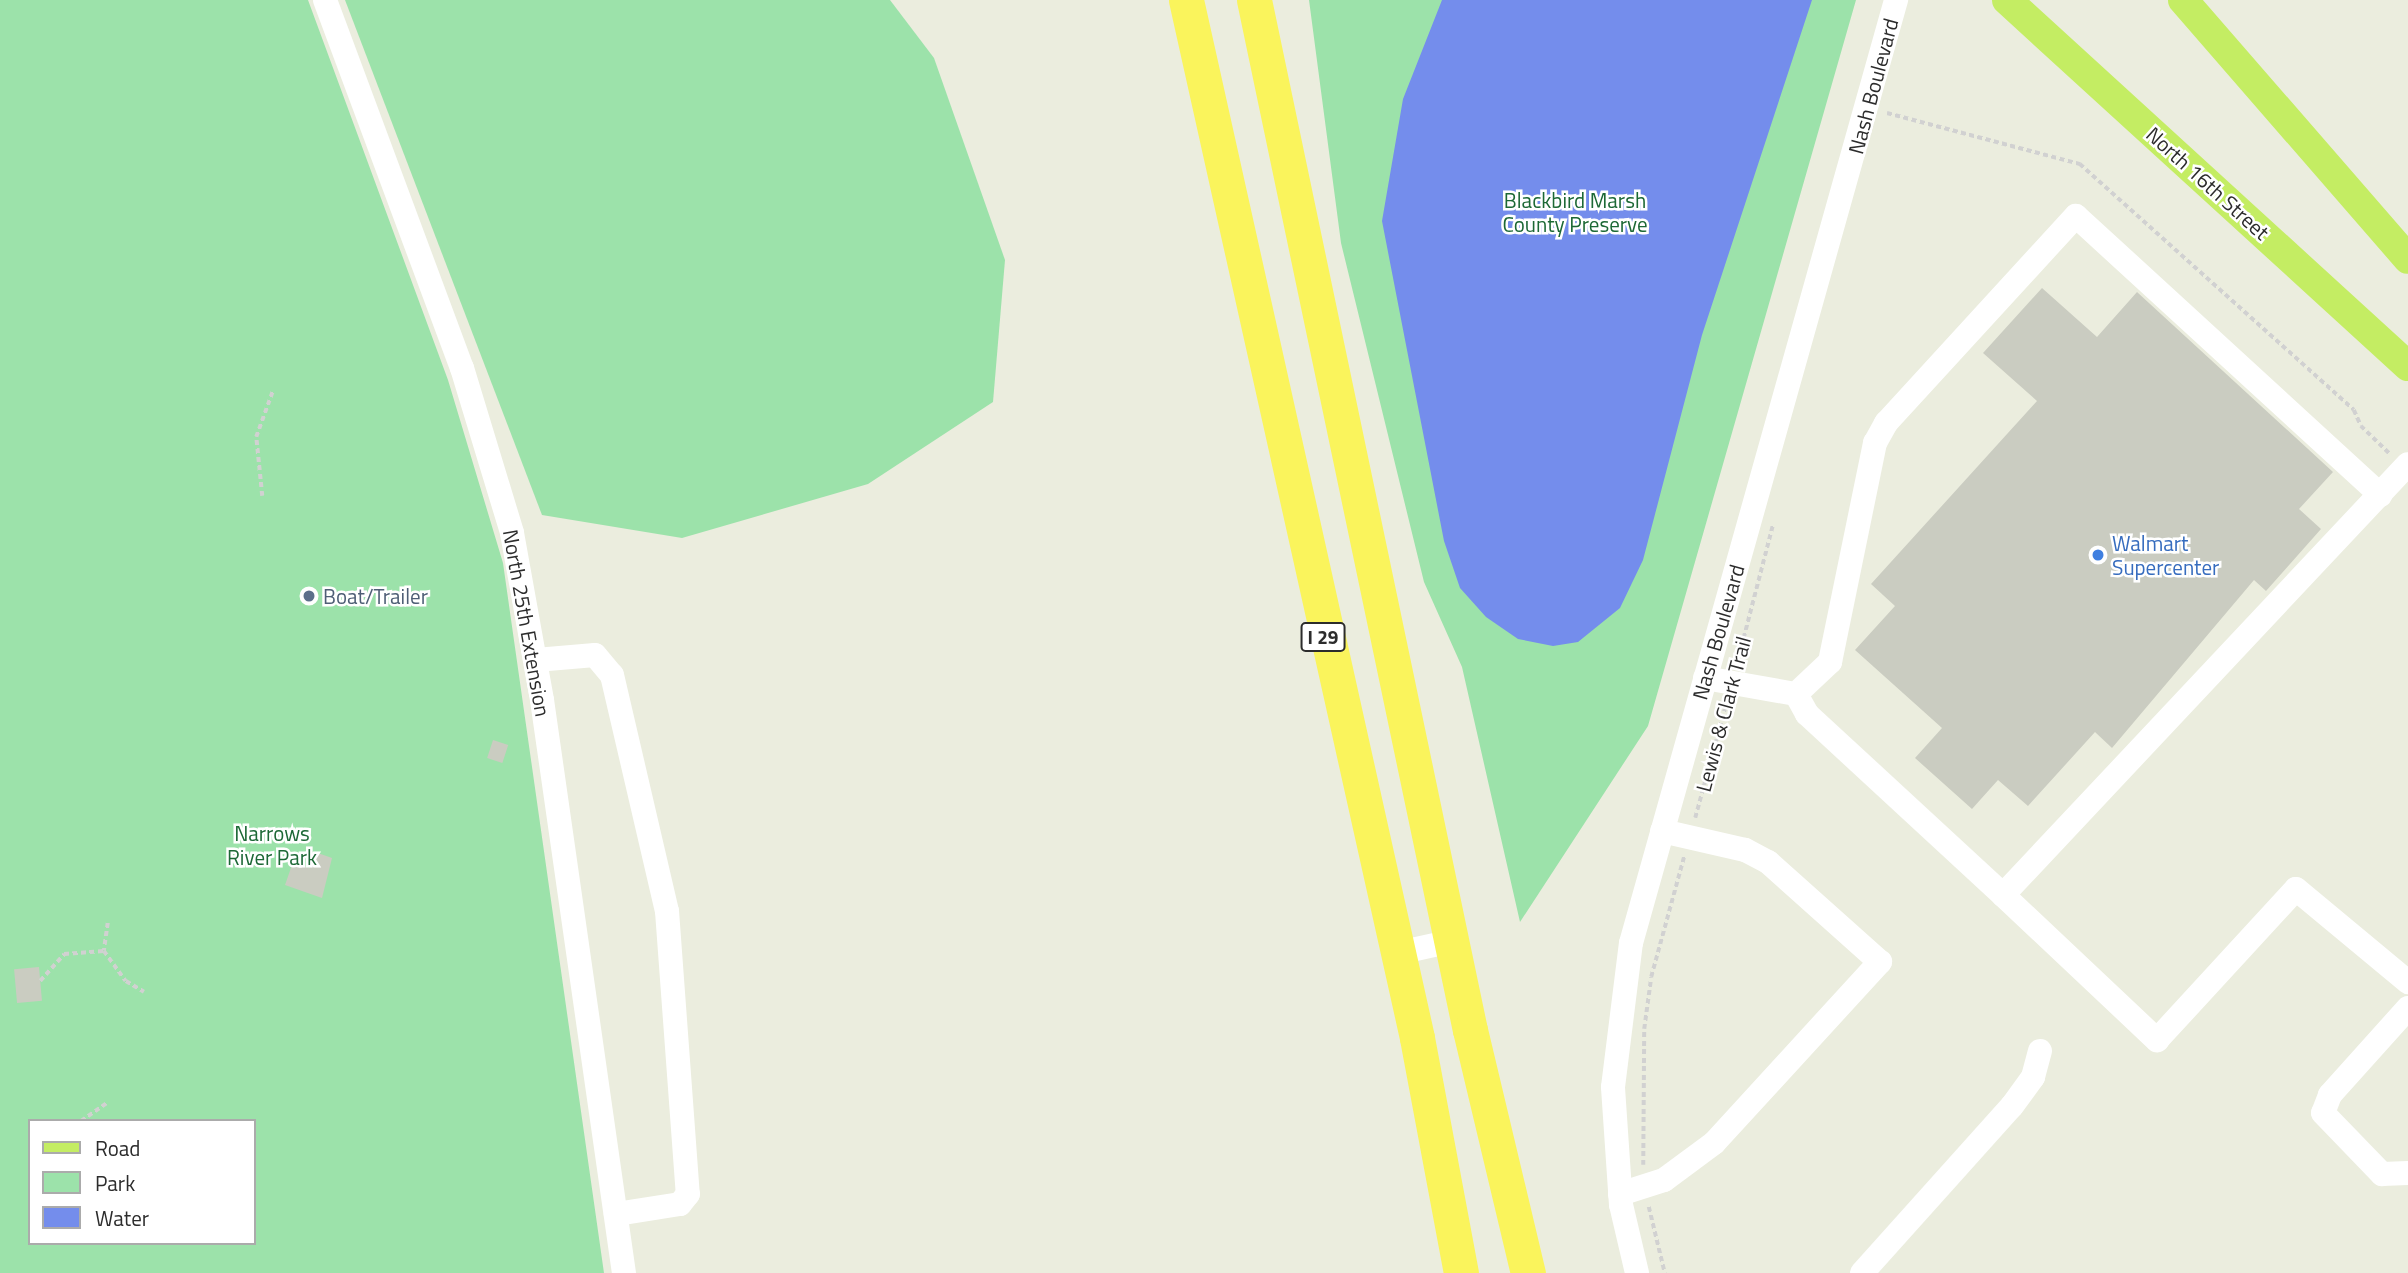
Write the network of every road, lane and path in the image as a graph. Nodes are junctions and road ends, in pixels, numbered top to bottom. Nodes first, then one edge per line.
1 (325, 0) edge
2 (1186, 0) edge
3 (1254, 0) edge
4 (1896, 0) edge
5 (2007, 0) edge
6 (2183, 0) edge
7 (1891, 100) dead end
8 (1887, 113) junction
9 (1885, 122) dead end
10 (2408, 259) edge
11 (2408, 366) edge
12 (273, 390) dead end
13 (2397, 476) edge
14 (262, 496) dead end
15 (1775, 516) dead end
16 (536, 660) junction
17 (1705, 678) junction
18 (1731, 683) junction
19 (1796, 694) junction
20 (1662, 831) junction
21 (1689, 836) junction
22 (2003, 895) junction
23 (108, 923) dead end
24 (1452, 941) junction
25 (104, 951) junction
26 (1398, 953) junction
27 (40, 981) dead end
28 (2408, 982) edge
29 (144, 992) dead end
30 (2408, 1008) edge
31 (2040, 1051) dead end
32 (107, 1103) dead end
33 (84, 1119) edge
34 (2408, 1173) edge
35 (1646, 1188) junction
36 (1620, 1194) junction
37 (616, 1214) junction
38 (624, 1273) edge
39 (1461, 1273) edge
40 (1528, 1273) edge
41 (1637, 1273) edge
42 (1665, 1273) edge
43 (1862, 1273) edge

1 - 16 street, North 25th Extension
2 - 26 highway, I 29
3 - 24 highway
4 - 17 street, Nash Boulevard
5 - 11 main road, North 16th Street
6 - 10 main road
7 - 8 path
8 - 9 path
8 - 13 path
12 - 14 path
13 - 19 street
13 - 22 street
15 - 18 path, Lewis & Clark Trail
16 - 37 street, North 25th Extension
16 - 37 street
17 - 18 street
17 - 20 street, Nash Boulevard
18 - 19 street
18 - 21 path, Lewis & Clark Trail
19 - 22 street
20 - 21 street
20 - 36 street, Nash Boulevard
21 - 35 path, Lewis & Clark Trail
21 - 35 street
22 - 28 street
23 - 25 path
24 - 26 street
24 - 40 highway
25 - 27 path
25 - 29 path
26 - 39 highway, I 29
30 - 34 street
31 - 43 street
32 - 33 path
35 - 36 street
35 - 42 path, Lewis & Clark Trail
36 - 41 street, Nash Boulevard
37 - 38 street, North 25th Extension

